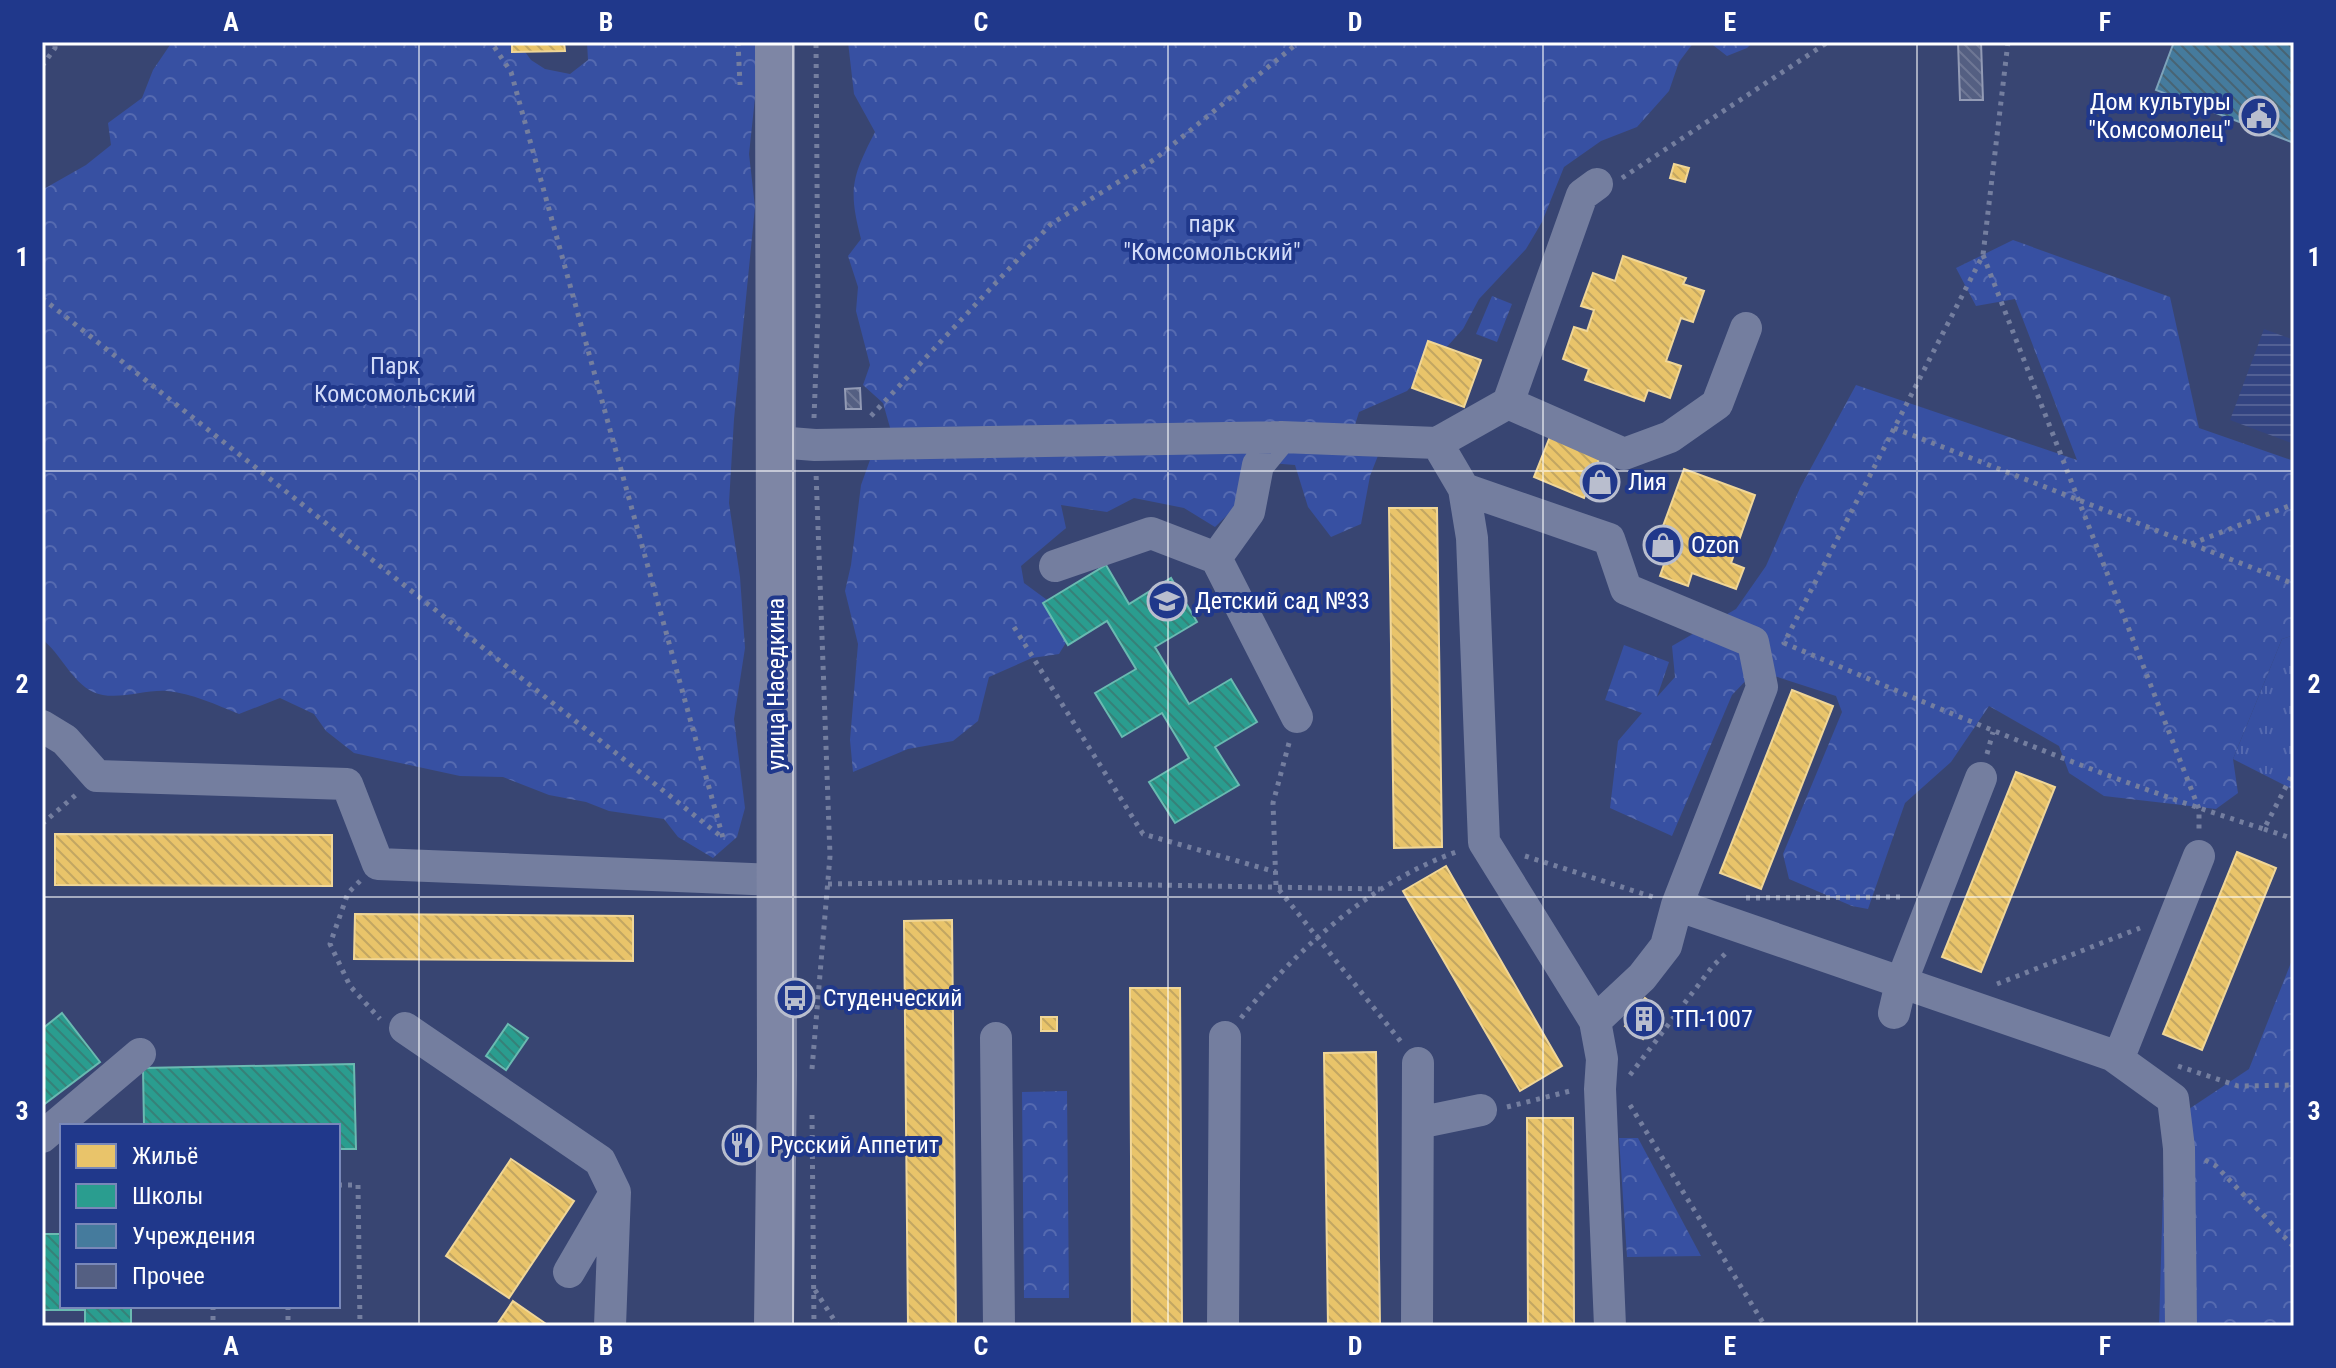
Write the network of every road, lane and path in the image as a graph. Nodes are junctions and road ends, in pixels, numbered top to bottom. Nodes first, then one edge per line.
1 (55, 42) edge
2 (491, 42) edge
3 (775, 42) edge
4 (816, 42) edge
5 (1299, 42) edge
6 (1828, 42) edge
7 (2008, 42) edge
8 (42, 66) edge
9 (1611, 180) joint
10 (1983, 255) junction
11 (42, 298) edge
12 (1746, 328) dead end
13 (1508, 403) junction
14 (870, 417) dead end
15 (1894, 428) junction
16 (1281, 437) junction
17 (1437, 443) junction
18 (796, 444) junction
19 (1464, 489) junction
20 (2078, 499) junction
21 (2294, 504) edge
22 (2190, 544) junction
23 (1216, 558) junction
24 (1055, 566) dead end
25 (2294, 584) edge
26 (1014, 627) dead end
27 (1297, 717) joint
28 (42, 726) edge
29 (2294, 771) edge
30 (97, 776) junction
31 (1981, 778) dead end
32 (2199, 809) junction
33 (42, 824) edge
34 (2264, 829) junction
35 (2294, 839) edge
36 (1484, 842) junction
37 (2199, 856) joint
38 (378, 864) junction
39 (1276, 872) junction
40 (776, 880) junction
41 (828, 884) junction
42 (1276, 886) junction
43 (1380, 889) junction
44 (1935, 896) junction
45 (1745, 898) dead end
46 (1677, 905) junction
47 (2177, 913) junction
48 (1749, 929) junction
49 (1317, 938) junction
50 (1991, 987) dead end
51 (1897, 998) junction
52 (1595, 1021) junction
53 (396, 1027) joint
54 (1225, 1037) joint
55 (996, 1038) dead end
56 (2118, 1051) junction
57 (140, 1054) dead end
58 (1418, 1063) joint
59 (811, 1076) dead end
60 (2294, 1085) edge
61 (1612, 1092) junction
62 (812, 1106) dead end
63 (1497, 1108) joint
64 (1418, 1123) junction
65 (42, 1137) edge
66 (2179, 1148) junction
67 (340, 1185) edge
68 (615, 1192) junction
69 (2294, 1247) edge
70 (569, 1272) dead end
71 (814, 1289) junction
72 (360, 1326) edge
73 (610, 1326) edge
74 (774, 1326) edge
75 (814, 1326) edge
76 (838, 1326) edge
77 (999, 1326) edge
78 (1223, 1326) edge
79 (1417, 1326) edge
80 (1610, 1326) edge
81 (1765, 1326) edge
82 (2181, 1326) edge

1 - 8 path
2 - 11 path
3 - 18 main road, улица Наседкина
4 - 18 path
5 - 14 path
6 - 9 path
7 - 10 path
9 - 13 lane
10 - 15 path
10 - 20 path
12 - 13 lane
13 - 17 lane
15 - 20 path
15 - 32 path
16 - 17 lane
16 - 18 lane
16 - 23 lane
17 - 19 lane
18 - 40 main road, улица Наседкина
18 - 41 path
19 - 36 lane
19 - 46 lane
20 - 22 path
20 - 32 path
21 - 22 path
22 - 25 path
23 - 24 lane
23 - 27 lane
26 - 39 path
27 - 39 path
28 - 30 lane
29 - 34 path
30 - 33 path
30 - 38 lane
31 - 44 lane
32 - 34 path
32 - 37 path
34 - 35 path
36 - 43 path
36 - 46 path
36 - 52 lane
37 - 47 lane
38 - 40 lane
38 - 53 path
39 - 42 path
40 - 74 main road, улица Наседкина
41 - 42 path
41 - 59 path
42 - 43 path
42 - 49 path
43 - 49 path
44 - 45 path
44 - 51 lane
46 - 48 lane
46 - 52 lane
47 - 50 path
47 - 56 lane
48 - 51 lane
48 - 61 path
49 - 54 path
49 - 58 path
51 - 56 lane
52 - 61 lane
53 - 68 lane
54 - 78 lane
55 - 77 lane
56 - 60 path
56 - 66 lane
57 - 65 lane
58 - 64 lane
61 - 63 path
61 - 80 lane
61 - 81 path
62 - 71 path
63 - 64 lane
64 - 79 lane
66 - 69 path
66 - 82 lane
67 - 72 path
68 - 70 lane
68 - 73 lane
71 - 75 path
71 - 76 path

